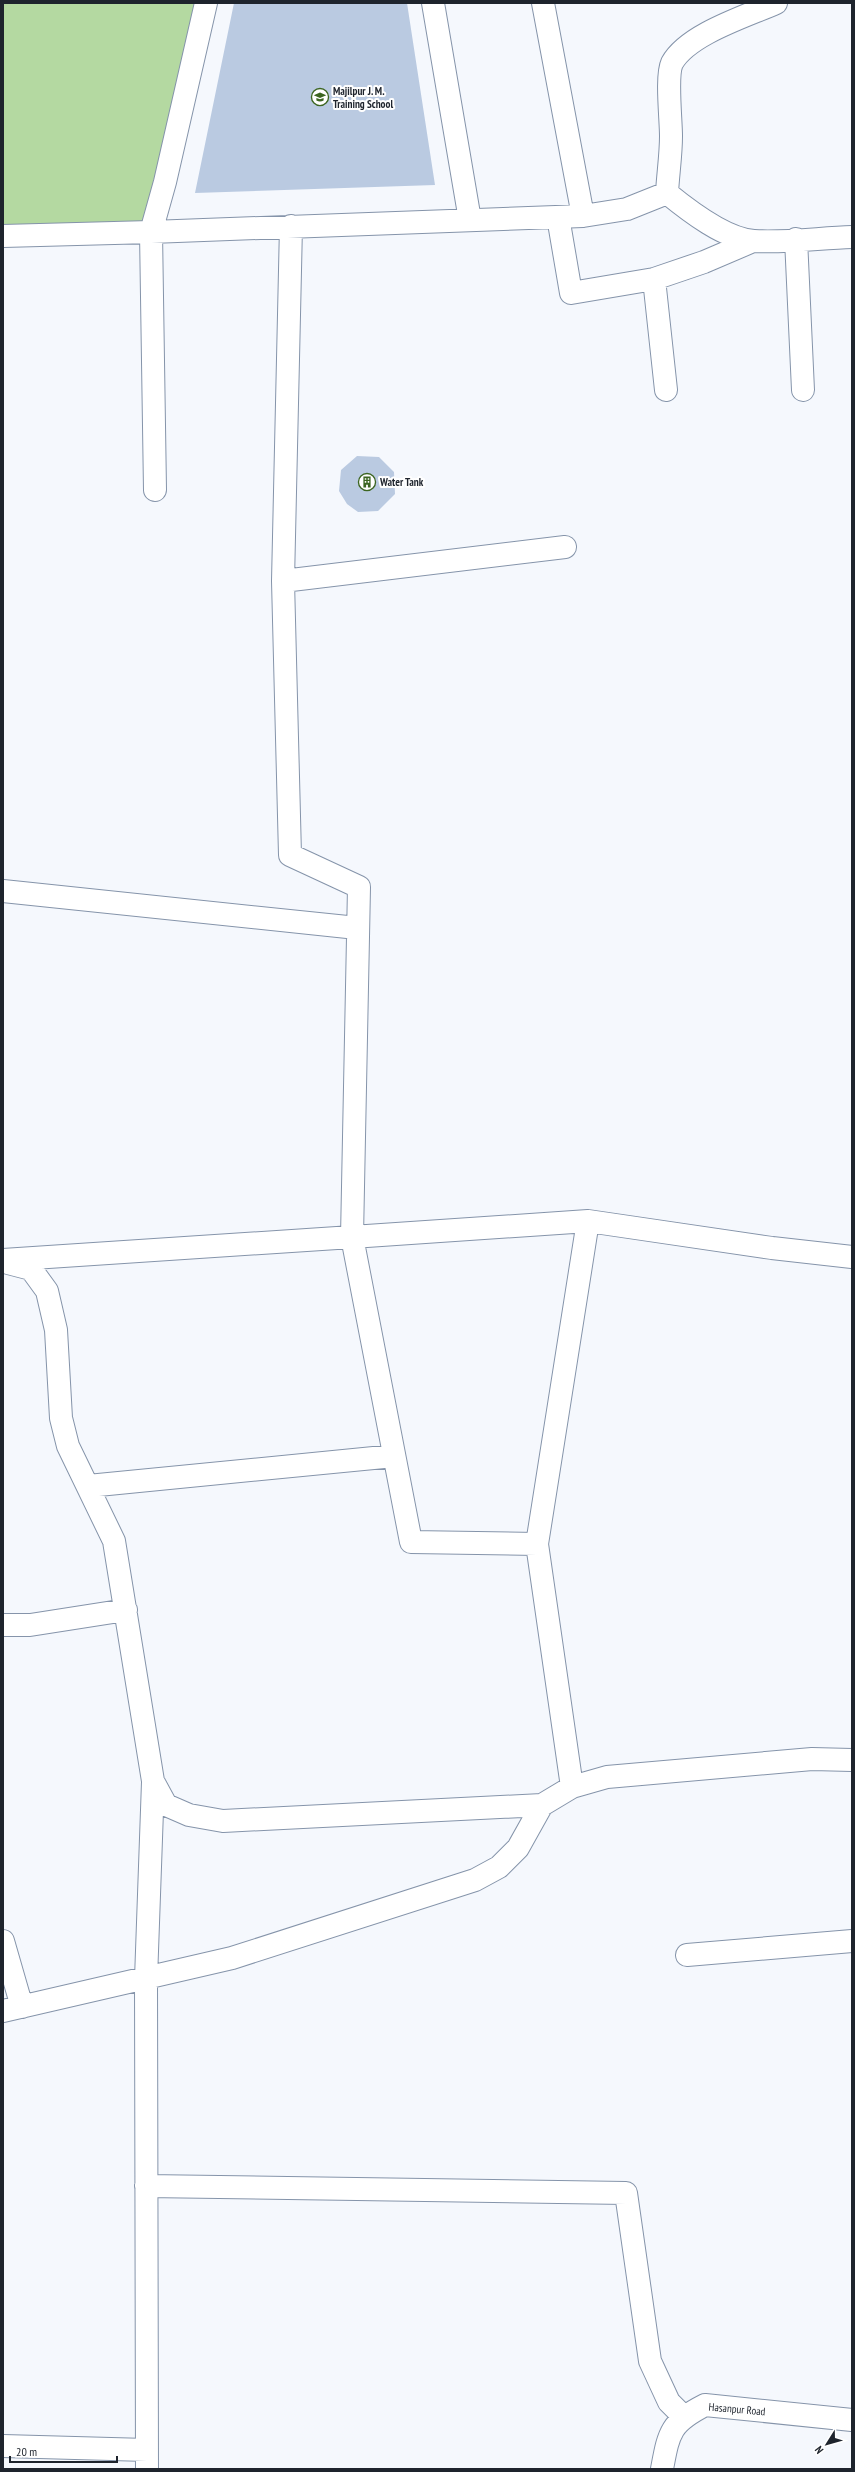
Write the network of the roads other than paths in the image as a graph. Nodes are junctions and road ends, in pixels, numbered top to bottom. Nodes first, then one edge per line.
1 (206, 3) edge
2 (433, 3) edge
3 (543, 3) edge
4 (776, 3) edge
5 (667, 193) junction
6 (583, 216) junction
7 (558, 217) junction
8 (470, 220) junction
9 (291, 226) junction
10 (151, 232) junction
11 (3, 236) edge
12 (852, 237) edge
13 (796, 239) junction
14 (753, 241) junction
15 (654, 278) junction
16 (666, 390) dead end
17 (803, 390) dead end
18 (155, 490) dead end
19 (565, 547) dead end
20 (284, 581) junction
21 (3, 891) edge
22 (357, 928) junction
23 (588, 1222) junction
24 (352, 1236) junction
25 (852, 1257) edge
26 (3, 1260) edge
27 (394, 1456) junction
28 (88, 1486) junction
29 (537, 1544) junction
30 (126, 1610) junction
31 (3, 1625) edge
32 (852, 1760) edge
33 (153, 1781) junction
34 (572, 1787) junction
35 (542, 1805) junction
36 (852, 1941) edge
37 (3, 1942) edge
38 (687, 1954) dead end
39 (146, 1979) junction
40 (12, 2009) edge
41 (146, 2186) junction
42 (683, 2416) junction
43 (852, 2420) edge
44 (3, 2446) edge
45 (147, 2459) edge
46 (662, 2469) edge

1 - 10 street
2 - 8 street
3 - 6 street
4 - 5 street
5 - 6 street
5 - 14 street
6 - 7 street
7 - 8 street
7 - 15 street
8 - 9 street
9 - 10 street
9 - 20 street
10 - 11 street
10 - 18 street
12 - 13 street
13 - 14 street
13 - 17 street
14 - 15 street
15 - 16 street
19 - 20 street
20 - 22 street
21 - 22 street
22 - 24 street
23 - 24 street
23 - 25 street
23 - 29 street
24 - 26 street
24 - 27 street
26 - 28 street
27 - 28 street
27 - 29 street
28 - 30 street
29 - 34 street
30 - 31 street
30 - 33 street
32 - 34 street
33 - 35 street
33 - 39 street
34 - 35 street
35 - 39 street
36 - 38 street
37 - 40 street
39 - 40 street
39 - 41 street
41 - 42 street
41 - 45 street
42 - 43 street, Hasanpur Road
42 - 46 street, Hasanpur Road
44 - 45 street

